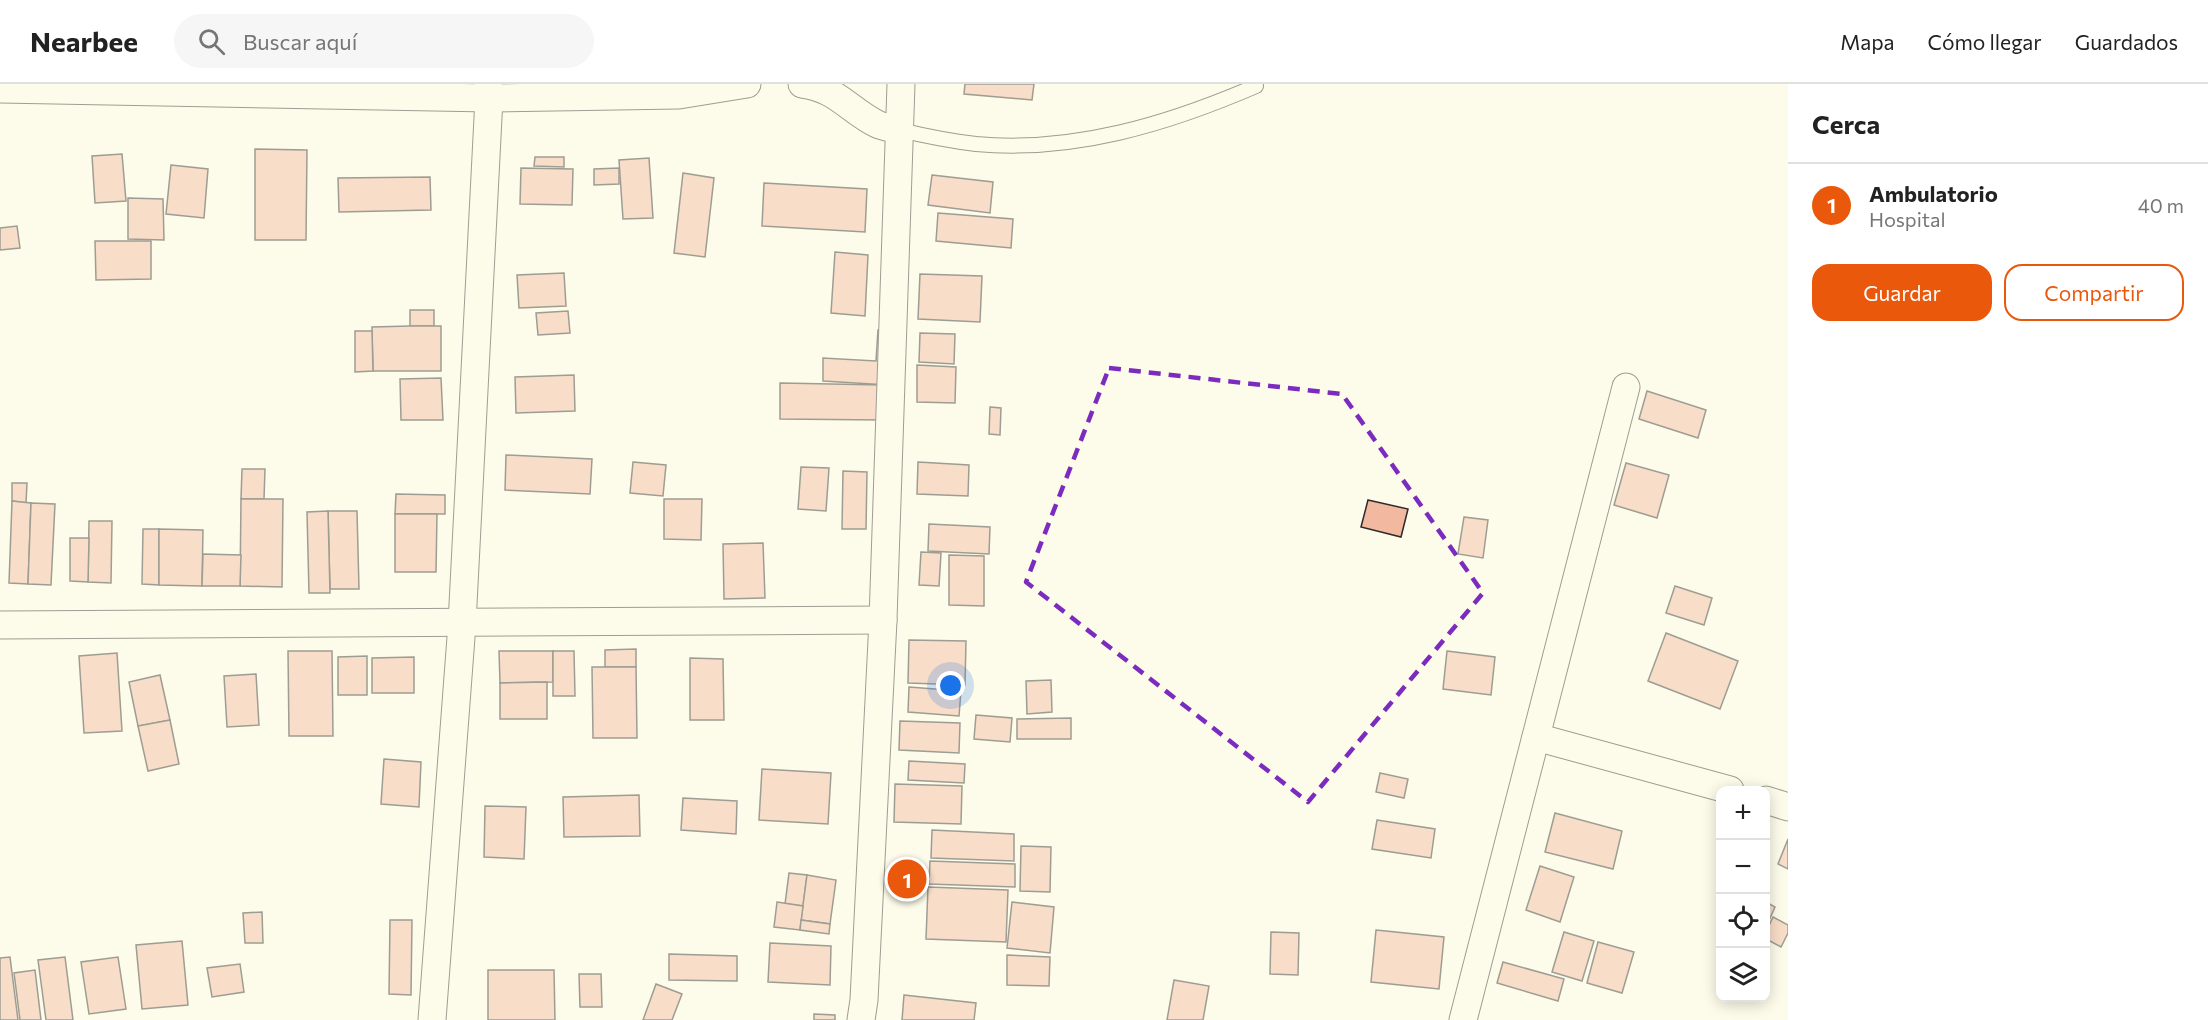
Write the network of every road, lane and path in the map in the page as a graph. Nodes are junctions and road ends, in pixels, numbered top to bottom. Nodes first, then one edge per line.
1 (747, 84) edge
2 (802, 84) edge
3 (901, 84) edge
4 (1256, 86) dead end
5 (0, 89) edge
6 (488, 91) edge
7 (900, 130) junction
8 (1626, 387) dead end
9 (883, 620) junction
10 (462, 624) junction
11 (0, 625) edge
12 (1536, 737) junction
13 (1716, 786) edge
14 (1770, 802) edge
15 (1788, 807) edge
16 (432, 1020) edge
17 (861, 1020) edge
18 (1463, 1020) edge

1 - 6 street
2 - 7 street
3 - 7 street
4 - 7 lane
5 - 6 street
6 - 10 street
7 - 9 street
8 - 12 street
9 - 10 street
9 - 17 street
10 - 11 street
10 - 16 street
12 - 13 street
12 - 18 street
14 - 15 street

